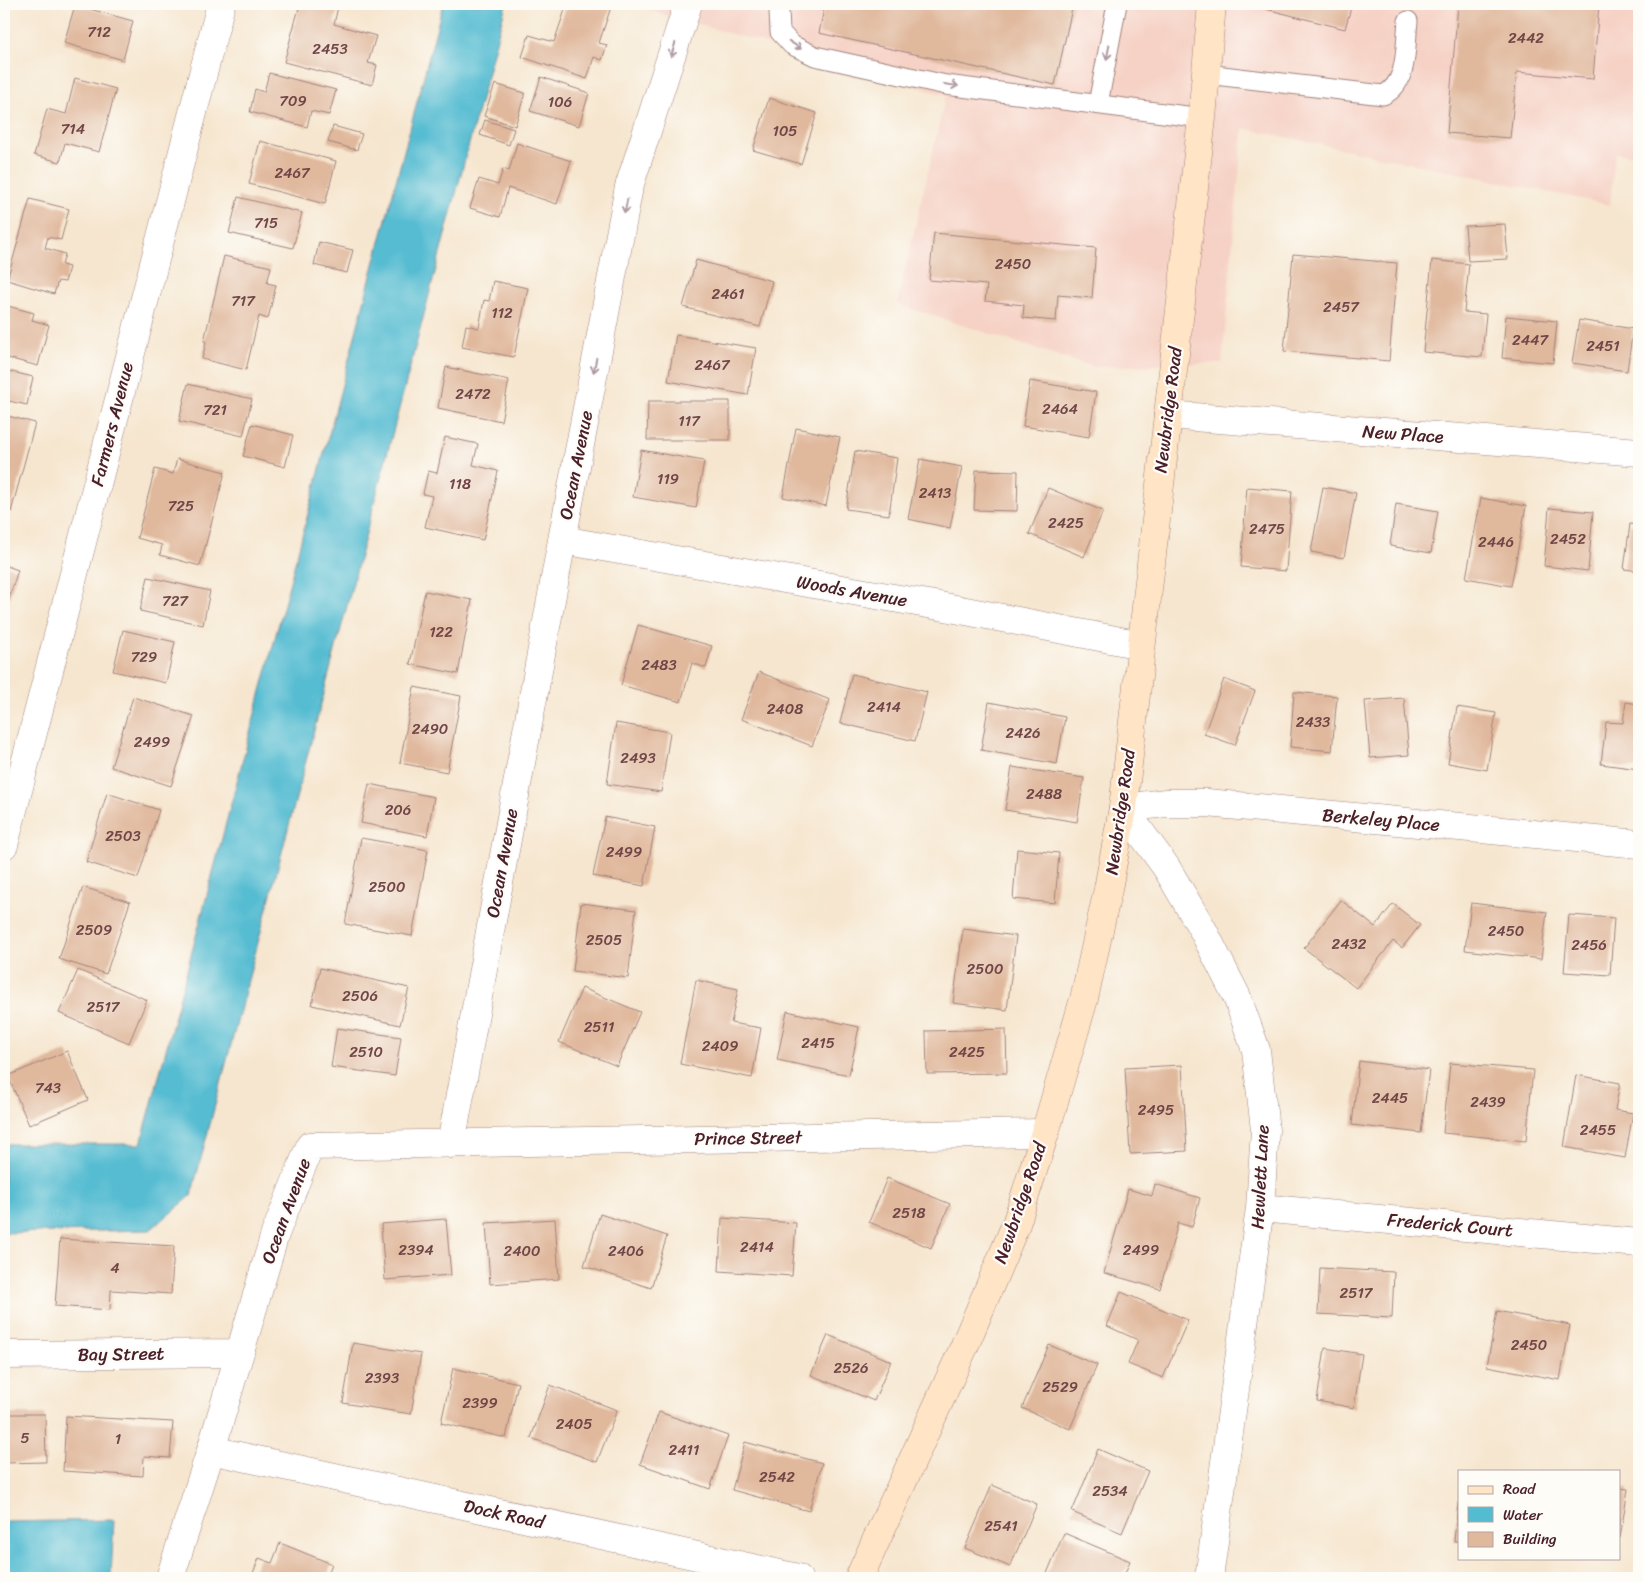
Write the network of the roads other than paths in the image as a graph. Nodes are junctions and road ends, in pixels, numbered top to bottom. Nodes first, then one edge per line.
1 (221, 4) edge
2 (688, 4) edge
3 (781, 4) edge
4 (1117, 4) edge
5 (1212, 4) edge
6 (1408, 22) dead end
7 (1206, 74) junction
8 (1098, 104) junction
9 (1202, 118) junction
10 (1168, 415) junction
11 (1639, 452) edge
12 (562, 540) junction
13 (1141, 645) junction
14 (1123, 808) junction
15 (1639, 844) edge
16 (4, 845) edge
17 (1045, 1133) junction
18 (451, 1144) junction
19 (1260, 1208) junction
20 (1639, 1243) edge
21 (239, 1353) junction
22 (4, 1355) edge
23 (211, 1450) junction
24 (170, 1578) edge
25 (798, 1578) edge
26 (858, 1578) edge
27 (1209, 1578) edge

1 - 16 street, Farmers Avenue
2 -> 12 street, Ocean Avenue
3 -> 8 lane
4 -> 8 lane
5 - 7 street, Newbridge Road
6 - 7 lane
7 - 9 street, Newbridge Road
8 - 9 lane
9 - 10 street, Newbridge Road
10 - 11 street, New Place
10 - 13 street, Newbridge Road
12 - 13 street, Woods Avenue
12 - 18 street, Ocean Avenue
13 - 14 street, Newbridge Road
14 - 15 street, Berkeley Place
14 - 17 street, Newbridge Road
14 - 19 street, Hewlett Lane
17 - 18 street, Prince Street
17 - 26 street, Newbridge Road
18 - 21 street, Ocean Avenue
19 - 20 street, Frederick Court
19 - 27 street, Hewlett Lane
21 - 22 street, Bay Street
21 - 23 street, Ocean Avenue
23 - 24 street, Ocean Avenue
23 - 25 street, Dock Road

